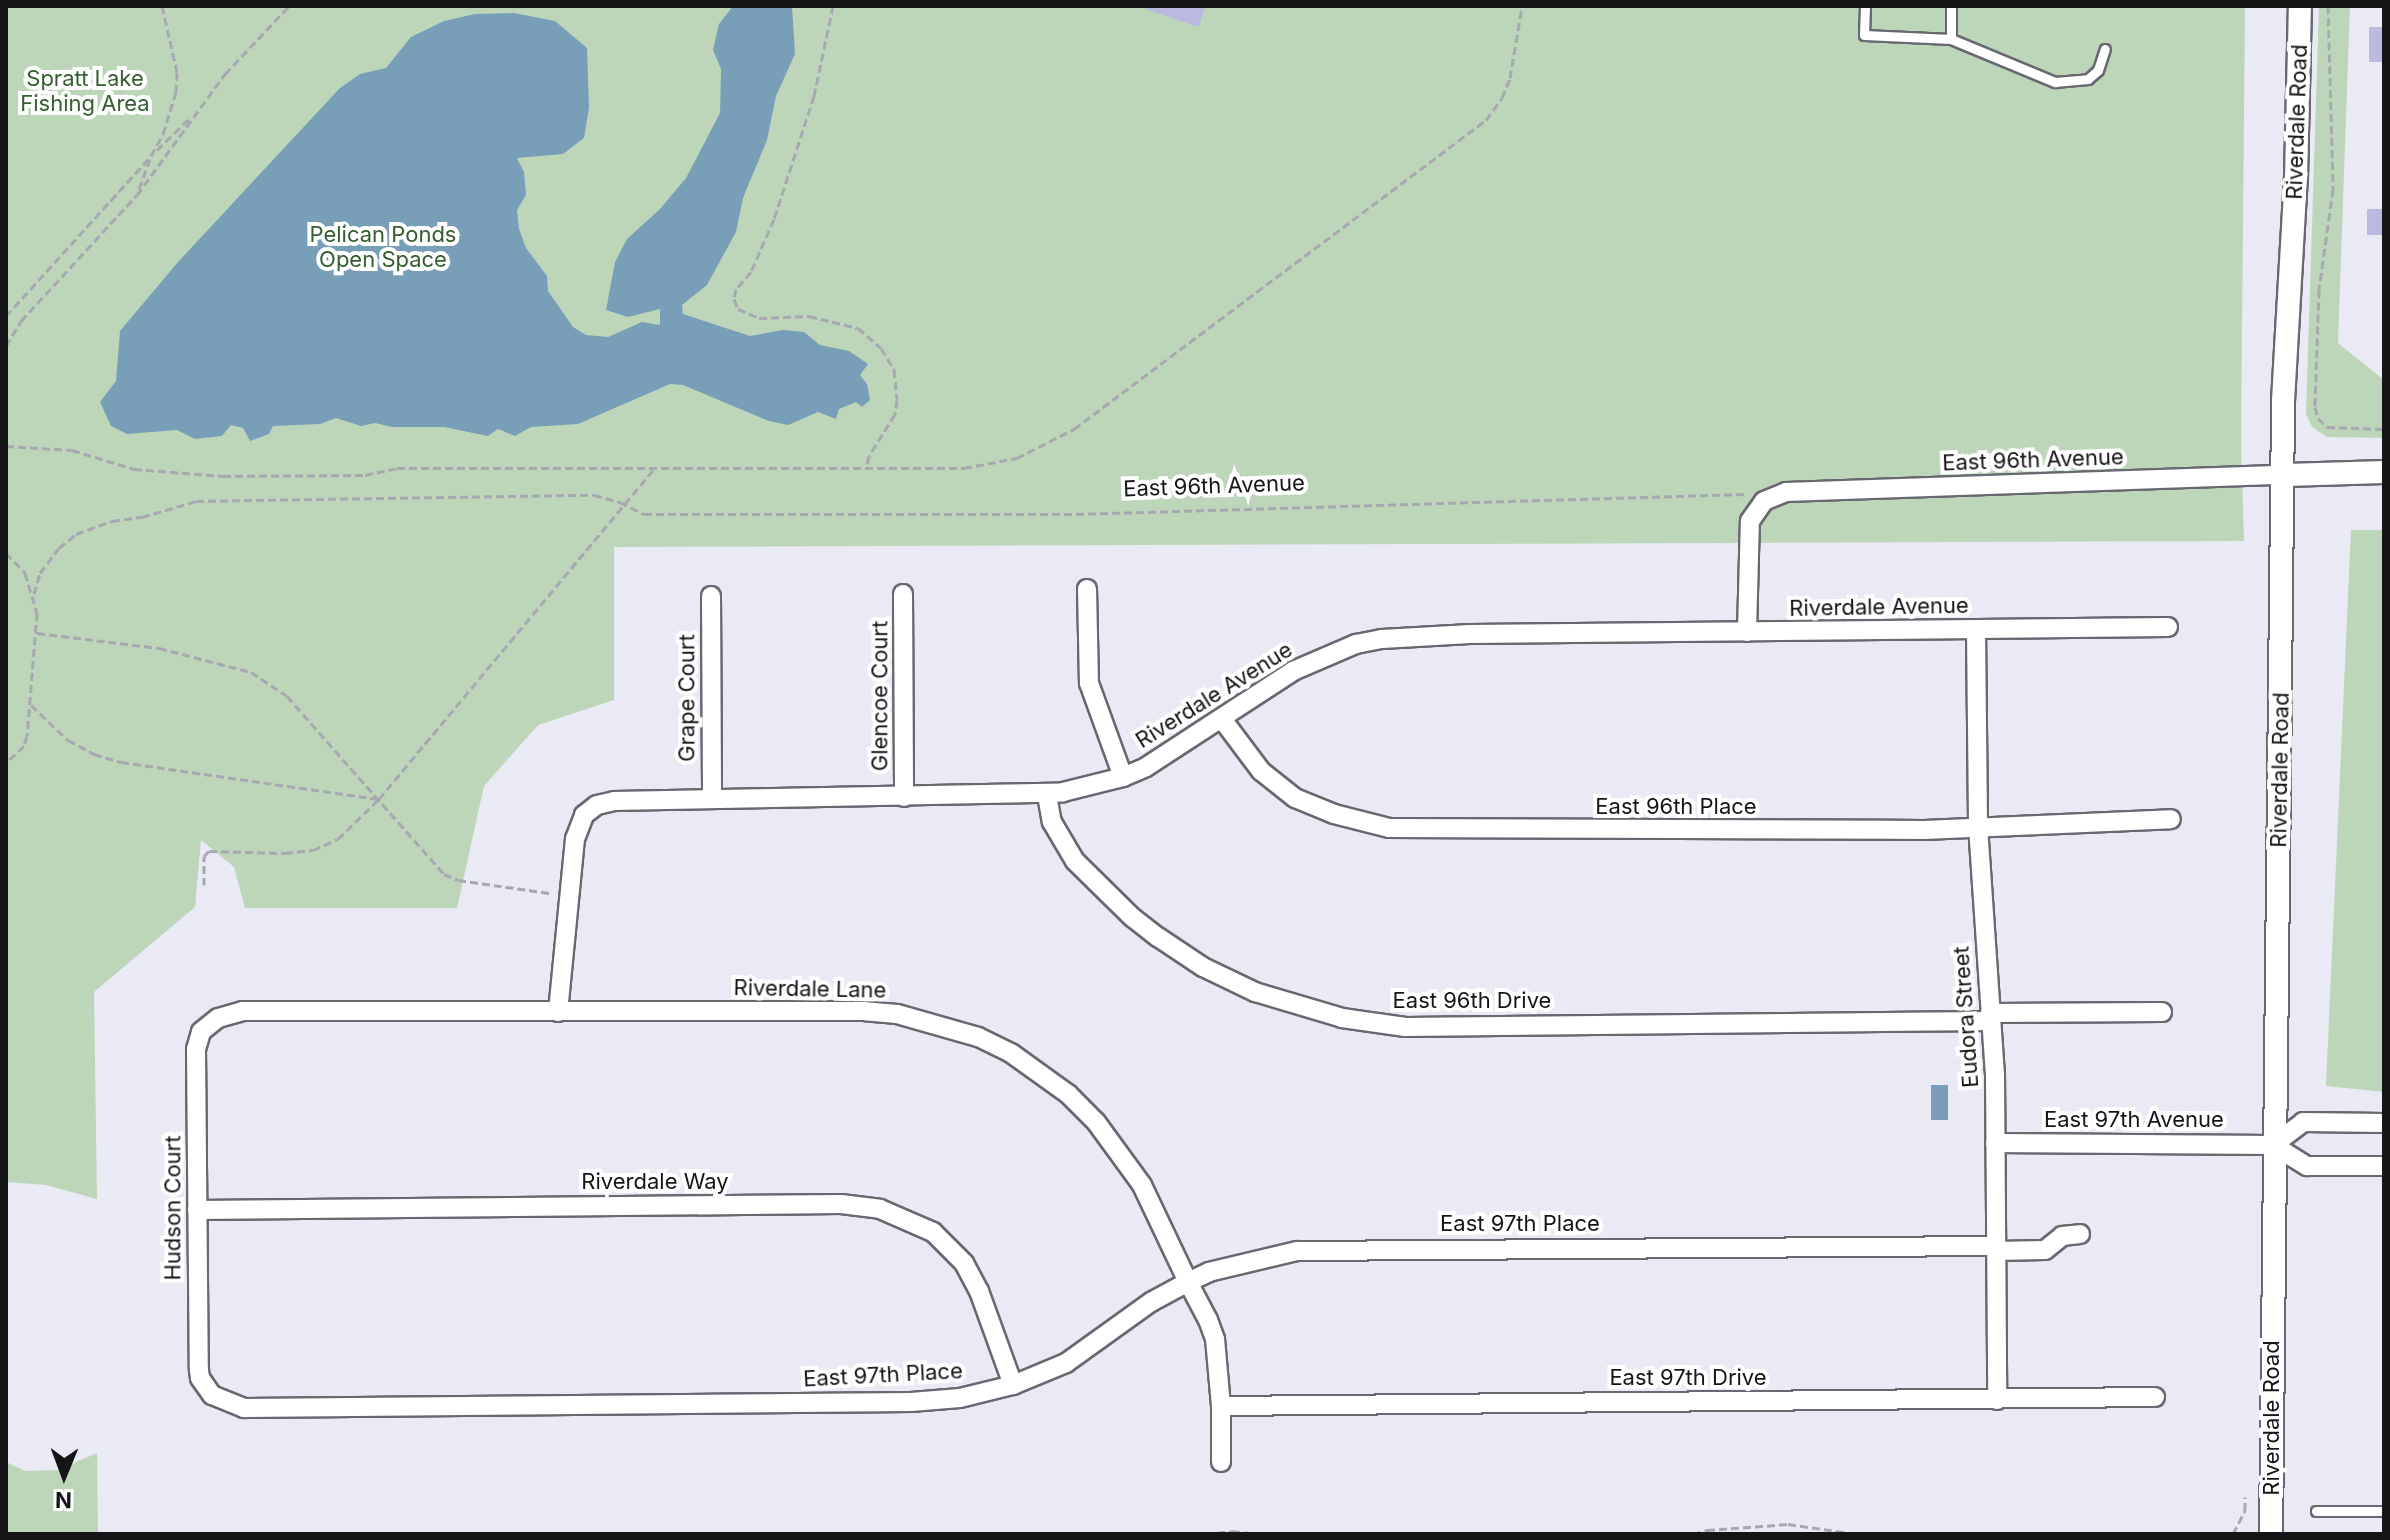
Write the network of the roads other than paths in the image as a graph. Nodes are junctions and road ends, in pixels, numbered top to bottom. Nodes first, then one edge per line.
1 (1865, 6) edge
2 (1951, 6) edge
3 (2300, 6) edge
4 (1951, 39) junction
5 (2105, 49) dead end
6 (2384, 472) edge
7 (2282, 475) junction
8 (1087, 589) dead end
9 (903, 594) dead end
10 (711, 596) dead end
11 (2168, 627) dead end
12 (1976, 630) junction
13 (1747, 632) junction
14 (1222, 719) junction
15 (1123, 777) junction
16 (1047, 795) junction
17 (904, 797) junction
18 (712, 799) junction
19 (2171, 819) dead end
20 (1978, 826) junction
21 (558, 1012) junction
22 (2162, 1012) dead end
23 (1990, 1017) junction
24 (218, 1018) joint
25 (2384, 1123) edge
26 (1995, 1143) junction
27 (2273, 1145) junction
28 (2384, 1166) edge
29 (197, 1210) junction
30 (2080, 1234) dead end
31 (1996, 1249) junction
32 (1188, 1282) junction
33 (1013, 1385) junction
34 (2155, 1397) dead end
35 (218, 1400) joint
36 (1997, 1400) junction
37 (1221, 1406) junction
38 (1221, 1462) dead end
39 (2316, 1511) dead end
40 (2384, 1511) edge
41 (2271, 1534) edge

1 - 4 lane
2 - 4 lane
3 - 7 street, Riverdale Road
4 - 5 lane
6 - 7 street
7 - 13 street, East 96th Avenue
7 - 27 street, Riverdale Road
8 - 15 street
9 - 17 street, Glencoe Court
10 - 18 street, Grape Court
11 - 12 street, Riverdale Avenue
12 - 13 street, Riverdale Avenue
12 - 20 street, Eudora Street
13 - 14 street, Riverdale Avenue
14 - 15 street, Riverdale Avenue
14 - 20 street, East 96th Place
15 - 16 street, Riverdale Avenue
16 - 17 street, Riverdale Avenue
16 - 23 street, East 96th Drive
17 - 18 street, Riverdale Avenue
18 - 21 street, Riverdale Avenue
19 - 20 street, East 96th Place
20 - 23 street, Eudora Street
21 - 24 street, Riverdale Lane
21 - 32 street, Riverdale Lane
22 - 23 street, East 96th Drive
23 - 26 street, Eudora Street
24 - 29 street, Hudson Court
25 - 27 street
26 - 27 street, East 97th Avenue
26 - 31 street, Eudora Street
27 - 28 street
27 - 41 street, Riverdale Road
29 - 33 street, Riverdale Way
29 - 35 street, Hudson Court
30 - 31 street, East 97th Place
31 - 32 street, East 97th Place
31 - 36 street, Eudora Street
32 - 33 street, East 97th Place
32 - 37 street, Riverdale Lane
33 - 35 street, East 97th Place
34 - 36 street, East 97th Drive
36 - 37 street, East 97th Drive
37 - 38 street, Riverdale Lane
39 - 40 lane

